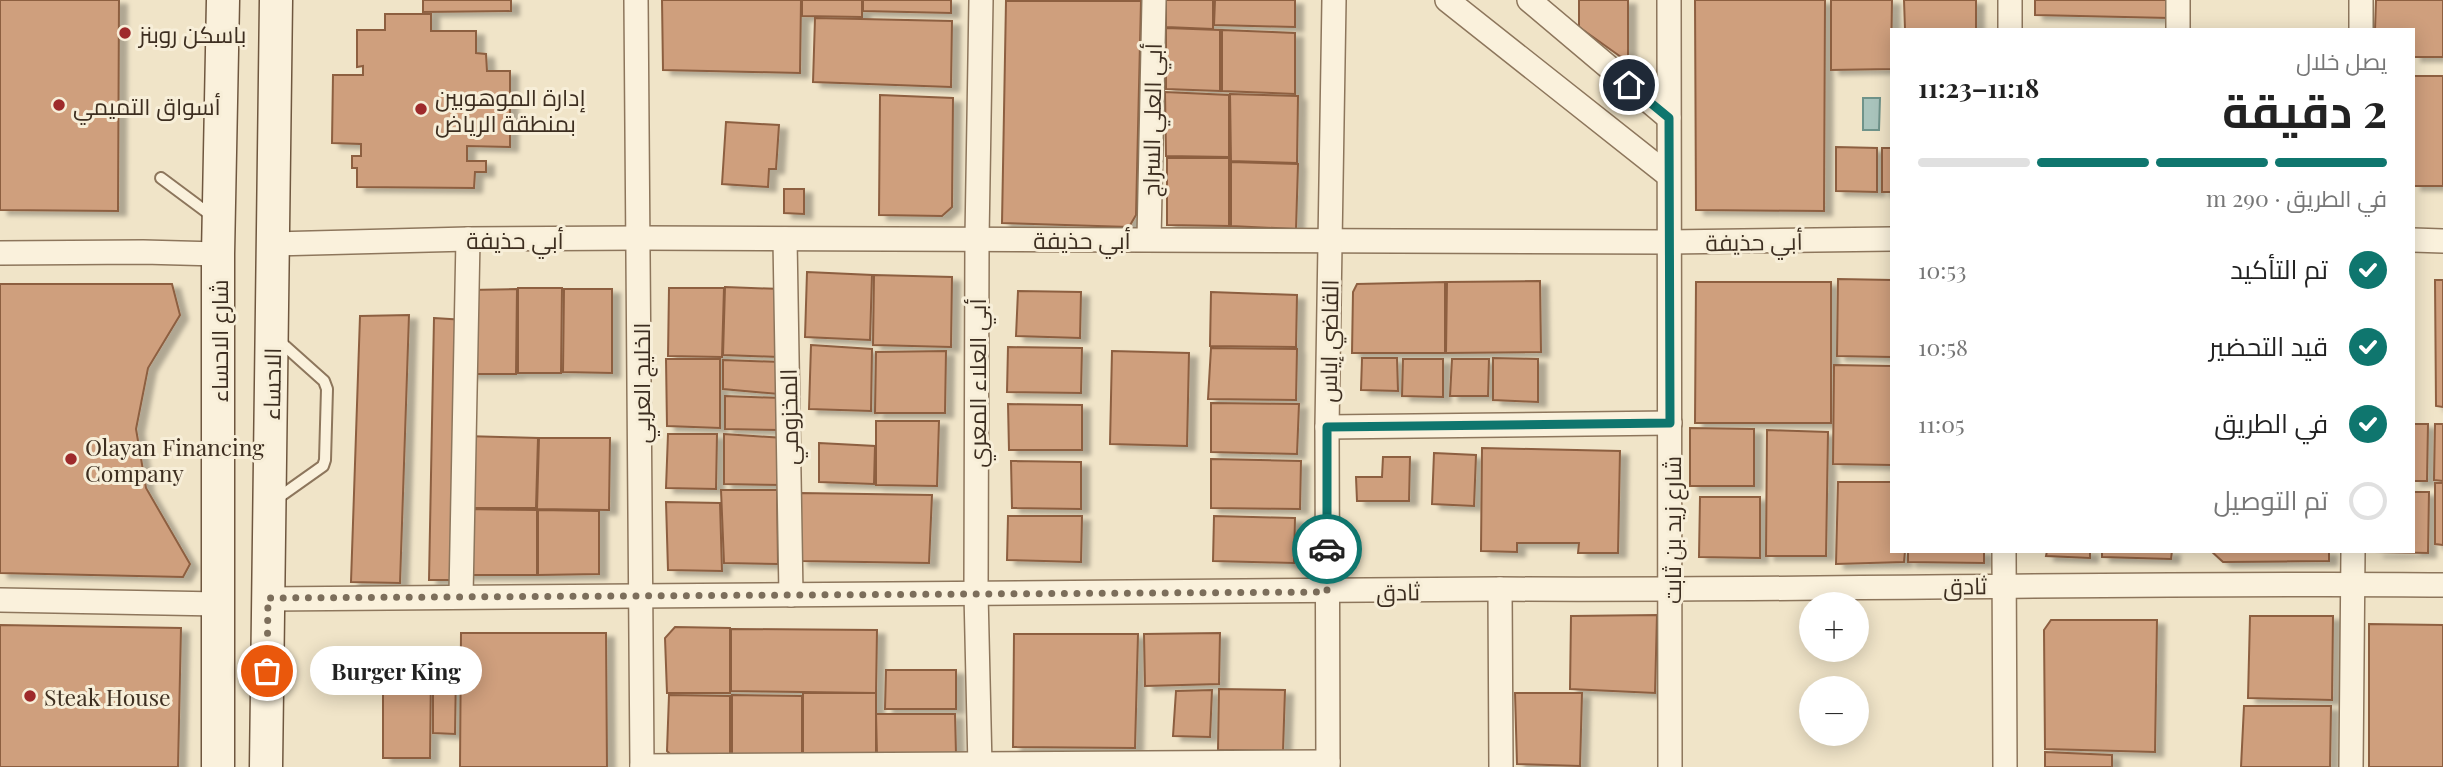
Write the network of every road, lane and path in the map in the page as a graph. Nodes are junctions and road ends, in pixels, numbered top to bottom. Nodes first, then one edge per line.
1 (223, 0) edge
2 (276, 0) edge
3 (636, 0) edge
4 (981, 0) edge
5 (1154, 0) edge
6 (1334, 0) edge
7 (1447, 0) edge
8 (1529, 0) edge
9 (1669, 0) edge
10 (2010, 0) edge
11 (2178, 0) edge
12 (2361, 0) edge
13 (2010, 28) edge
14 (2178, 28) edge
15 (2361, 28) edge
16 (1669, 118) junction
17 (1668, 175) junction
18 (161, 177) dead end
19 (220, 222) junction
20 (639, 238) junction
21 (976, 238) junction
22 (468, 239) junction
23 (785, 239) junction
24 (1149, 239) junction
25 (1890, 239) edge
26 (2415, 240) edge
27 (1329, 241) junction
28 (2443, 241) edge
29 (1668, 242) junction
30 (273, 244) junction
31 (0, 253) edge
32 (218, 254) junction
33 (272, 335) junction
34 (1670, 423) junction
35 (1327, 427) junction
36 (270, 503) junction
37 (2004, 553) edge
38 (2353, 553) edge
39 (2352, 584) junction
40 (2003, 585) junction
41 (2443, 585) edge
42 (1500, 589) junction
43 (1672, 590) junction
44 (1327, 592) junction
45 (976, 593) junction
46 (791, 595) junction
47 (461, 596) junction
48 (641, 597) junction
49 (268, 598) junction
50 (0, 600) edge
51 (219, 604) junction
52 (1328, 764) edge
53 (980, 765) edge
54 (642, 766) edge
55 (218, 767) edge
56 (266, 767) edge
57 (1501, 767) edge
58 (1670, 767) edge
59 (2004, 767) edge
60 (2351, 767) edge

1 - 19 main road, شارع الاحساء
2 - 30 main road, الاحساء
3 - 20 street, الخليج العربي
4 - 21 street, أبي العلاء المعري
5 - 24 street, أبي العلي السراج
6 - 27 street, القاضي إياس
7 - 17 street
8 - 16 street
9 - 16 street, شارع زيد بن ثابت
10 - 13 street
11 - 14 street
12 - 15 street
16 - 17 street, شارع زيد بن ثابت
17 - 29 street, شارع زيد بن ثابت
18 - 19 lane
19 - 32 main road, شارع الاحساء
20 - 22 street, أبي حذيفة
20 - 23 street, أبي حذيفة
20 - 48 street, الخليج العربي
21 - 23 street, أبي حذيفة
21 - 24 street, أبي حذيفة
21 - 45 street, أبي العلاء المعري
22 - 30 street, أبي حذيفة
22 - 47 street
23 - 46 street, المخزومي
24 - 27 street, أبي حذيفة
25 - 29 street, أبي حذيفة
26 - 28 street
27 - 29 street, أبي حذيفة
27 - 35 street, القاضي إياس
29 - 34 street, شارع زيد بن ثابت
30 - 33 main road, الاحساء
31 - 32 street
32 - 51 main road, شارع الاحساء
33 - 36 main road, الاحساء
33 - 36 lane
34 - 35 street
34 - 43 street, شارع زيد بن ثابت
35 - 44 street, القاضي إياس
36 - 49 main road, الاحساء
37 - 40 street
38 - 39 street
39 - 40 street, ثادق
39 - 41 street, ثادق
39 - 60 street
40 - 43 street, ثادق
40 - 59 street
42 - 43 street, ثادق
42 - 44 street, ثادق
42 - 57 street
43 - 58 street, شارع زيد بن ثابت
44 - 45 street, ثادق
44 - 52 street, القاضي إياس
45 - 46 street, ثادق
45 - 53 street, أبي العلاء المعري
46 - 48 street, ثادق
47 - 48 street, ثادق
47 - 49 street, ثادق
48 - 54 street, الخليج العربي
49 - 56 main road, الاحساء
50 - 51 street
51 - 55 main road, شارع الاحساء
52 - 53 street
53 - 54 street

